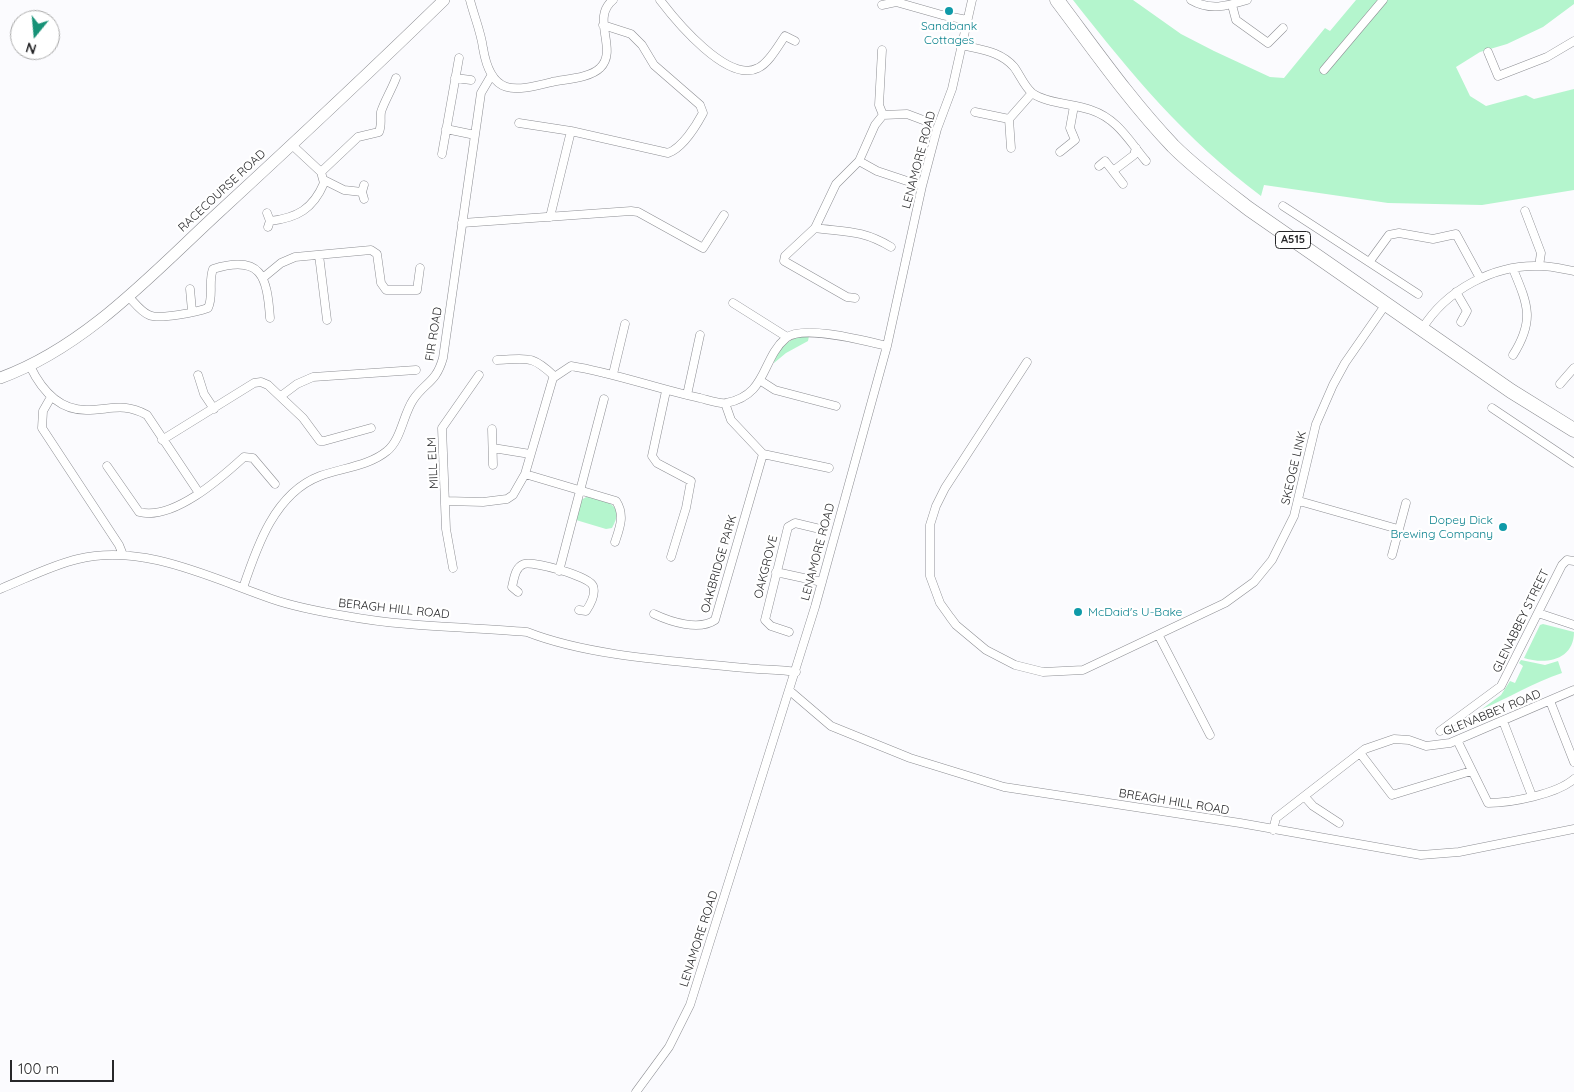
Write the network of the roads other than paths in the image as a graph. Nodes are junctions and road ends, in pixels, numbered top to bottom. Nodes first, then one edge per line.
1 (444, 0) edge
2 (470, 0) edge
3 (614, 0) edge
4 (660, 0) edge
5 (972, 0) edge
6 (1056, 0) edge
7 (1191, 0) edge
8 (1247, 0) edge
9 (1383, 0) edge
10 (882, 5) dead end
11 (1232, 5) junction
12 (967, 20) junction
13 (603, 25) junction
14 (1283, 28) dead end
15 (796, 41) dead end
16 (1574, 41) edge
17 (962, 45) junction
18 (882, 50) dead end
19 (1488, 52) dead end
20 (459, 58) dead end
21 (1324, 70) dead end
22 (491, 76) junction
23 (396, 78) dead end
24 (456, 78) junction
25 (471, 80) dead end
26 (1032, 93) junction
27 (1074, 106) junction
28 (975, 112) dead end
29 (883, 115) junction
30 (1009, 119) junction
31 (923, 120) dead end
32 (519, 123) dead end
33 (446, 129) junction
34 (571, 131) junction
35 (475, 135) junction
36 (292, 145) junction
37 (1011, 148) dead end
38 (1136, 148) junction
39 (1060, 152) dead end
40 (442, 154) dead end
41 (859, 161) junction
42 (1146, 161) dead end
43 (1099, 166) dead end
44 (1113, 171) junction
45 (321, 172) junction
46 (324, 180) junction
47 (1123, 184) dead end
48 (922, 186) junction
49 (363, 192) dead end
50 (1283, 206) dead end
51 (1525, 211) dead end
52 (724, 215) dead end
53 (550, 217) junction
54 (268, 220) dead end
55 (462, 223) junction
56 (815, 228) junction
57 (891, 248) dead end
58 (319, 255) junction
59 (1370, 261) junction
60 (1539, 266) junction
61 (420, 268) dead end
62 (1513, 269) junction
63 (1574, 271) edge
64 (264, 277) junction
65 (1480, 278) junction
66 (190, 289) dead end
67 (1456, 292) junction
68 (1418, 294) dead end
69 (128, 296) junction
70 (855, 298) dead end
71 (733, 303) dead end
72 (1386, 304) junction
73 (192, 312) junction
74 (270, 318) dead end
75 (327, 320) dead end
76 (1461, 322) dead end
77 (625, 324) dead end
78 (1422, 328) junction
79 (700, 335) dead end
80 (787, 338) junction
81 (887, 346) junction
82 (1513, 355) dead end
83 (497, 360) dead end
84 (1027, 362) dead end
85 (30, 366) junction
86 (1574, 368) edge
87 (416, 370) dead end
88 (613, 374) junction
89 (198, 375) dead end
90 (479, 375) dead end
91 (554, 376) junction
92 (0, 378) edge
93 (761, 381) junction
94 (1560, 384) dead end
95 (666, 391) junction
96 (687, 395) junction
97 (281, 396) junction
98 (51, 397) junction
99 (604, 399) dead end
100 (725, 403) junction
101 (836, 406) dead end
102 (214, 408) junction
103 (1492, 419) dead end
104 (371, 428) dead end
105 (492, 429) dead end
106 (1574, 430) edge
107 (162, 440) junction
108 (493, 448) junction
109 (530, 454) junction
110 (763, 454) junction
111 (1574, 463) edge
112 (493, 465) dead end
113 (108, 466) dead end
114 (829, 468) dead end
115 (525, 474) junction
116 (275, 484) dead end
117 (580, 491) junction
118 (199, 493) junction
119 (446, 501) junction
120 (1299, 501) junction
121 (1406, 503) dead end
122 (1398, 529) junction
123 (820, 530) dead end
124 (615, 542) dead end
125 (1392, 554) dead end
126 (123, 555) junction
127 (671, 557) dead end
128 (1574, 561) edge
129 (453, 568) dead end
130 (559, 570) junction
131 (776, 572) junction
132 (822, 582) junction
133 (243, 588) junction
134 (0, 589) edge
135 (518, 592) dead end
136 (579, 610) dead end
137 (654, 614) dead end
138 (1538, 614) junction
139 (1574, 625) edge
140 (789, 632) dead end
141 (1159, 636) junction
142 (796, 672) junction
143 (1574, 690) edge
144 (790, 691) junction
145 (1550, 701) junction
146 (1502, 721) junction
147 (1440, 731) dead end
148 (1210, 735) dead end
149 (1457, 740) junction
150 (1360, 752) junction
151 (1574, 762) edge
152 (1471, 771) junction
153 (1574, 779) edge
154 (1532, 796) junction
155 (1306, 797) junction
156 (1339, 823) dead end
157 (1574, 829) edge
158 (1272, 830) junction
159 (636, 1092) edge

1 - 36 street, RACECOURSE ROAD
2 - 22 street
3 - 13 street
4 - 15 street
5 - 12 street, LENAMORE ROAD
6 - 72 highway, A515
7 - 11 street
8 - 11 street
9 - 21 street
10 - 12 street
11 - 14 street
12 - 17 street, LENAMORE ROAD
13 - 22 street
13 - 34 street
16 - 19 street
17 - 26 street
17 - 48 street, LENAMORE ROAD
18 - 29 street
20 - 24 street
22 - 35 street, FIR ROAD
23 - 45 street
24 - 25 street
24 - 33 street
26 - 27 street
26 - 30 street
27 - 38 street
27 - 39 street
28 - 30 street
29 - 31 street
29 - 41 street
30 - 37 street
32 - 34 street
33 - 35 street
33 - 40 street
34 - 53 street
35 - 55 street, FIR ROAD
36 - 45 street
36 - 69 street, RACECOURSE ROAD
38 - 42 street
38 - 44 street
41 - 48 street
41 - 56 street
43 - 44 street
44 - 47 street
45 - 46 street
46 - 49 street
46 - 54 street
48 - 81 street, LENAMORE ROAD
50 - 59 street
51 - 60 street
52 - 53 street
53 - 55 street
55 - 133 street, FIR ROAD
56 - 57 street
56 - 70 street
58 - 61 street
58 - 64 street
58 - 75 street
59 - 65 street
59 - 68 street
60 - 62 street
60 - 63 street
62 - 65 street
62 - 82 street
64 - 73 street
64 - 74 street
65 - 67 street
66 - 73 street
67 - 76 street
67 - 78 street
69 - 73 street
69 - 85 street, RACECOURSE ROAD
71 - 80 street
72 - 78 highway, A515
72 - 120 street, SKEOGE LINK
77 - 88 street
78 - 106 highway, A515
79 - 96 street
80 - 81 street
80 - 93 street
81 - 132 street, LENAMORE ROAD
83 - 91 street
84 - 141 street, SKEOGE LINK
85 - 92 street, RACECOURSE ROAD
85 - 98 street
86 - 94 street
87 - 97 street
88 - 91 street
88 - 95 street
89 - 102 street
90 - 119 street, MILL ELM
91 - 109 street, MILL ELM
93 - 100 street
93 - 101 street
95 - 96 street
95 - 127 street
96 - 100 street
97 - 102 street
97 - 104 street
98 - 107 street
98 - 126 street
99 - 117 street
100 - 110 street
102 - 107 street
103 - 111 street
105 - 108 street
107 - 118 street
108 - 109 street
108 - 112 street
109 - 115 street, MILL ELM
110 - 114 street
110 - 137 street, OAKBRIDGE PARK
113 - 118 street
115 - 117 street
115 - 119 street, MILL ELM
116 - 118 street
117 - 124 street
117 - 130 street
119 - 129 street, MILL ELM
120 - 122 street
120 - 141 street, SKEOGE LINK
121 - 122 street
122 - 125 street
123 - 131 street, OAKGROVE
126 - 133 street, BERAGH HILL ROAD
126 - 134 street, BERAGH HILL ROAD
128 - 138 street, GLENABBEY STREET
130 - 135 street
130 - 136 street
131 - 132 street
131 - 140 street, OAKGROVE
132 - 142 street, LENAMORE ROAD
133 - 142 street, BERAGH HILL ROAD
138 - 139 street
138 - 147 street, GLENABBEY STREET
141 - 148 street
142 - 144 street, LENAMORE ROAD
143 - 145 street, GLENABBEY ROAD
144 - 158 street, BREAGH HILL ROAD
144 - 159 street, LENAMORE ROAD
145 - 146 street, GLENABBEY ROAD
145 - 151 street
146 - 149 street, GLENABBEY ROAD
146 - 154 street
149 - 150 street, GLENABBEY ROAD
149 - 152 street
150 - 152 street
150 - 155 street, GLENABBEY ROAD
152 - 154 street
153 - 154 street
155 - 156 street
155 - 158 street, GLENABBEY ROAD
157 - 158 street, BREAGH HILL ROAD

